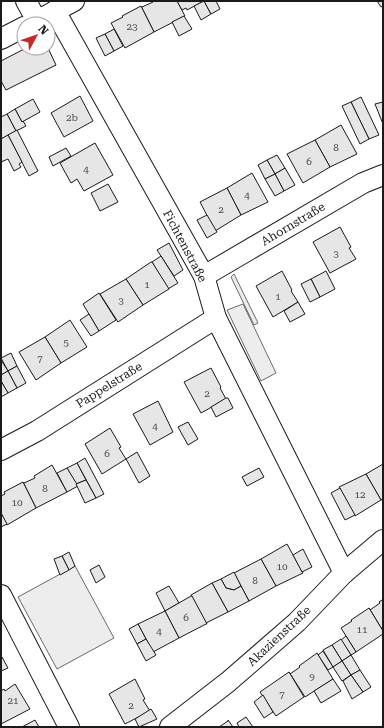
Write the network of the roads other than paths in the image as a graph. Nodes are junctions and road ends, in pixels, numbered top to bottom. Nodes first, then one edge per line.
1 (26, 1) edge
2 (74, 1) edge
3 (55, 11) junction
4 (29, 16) edge
5 (46, 16) edge
6 (16, 32) edge
7 (1, 39) edge
8 (383, 175) edge
9 (204, 276) junction
10 (216, 318) junction
11 (1, 450) edge
12 (383, 540) edge
13 (344, 573) junction
14 (1, 595) edge
15 (69, 727) edge
16 (170, 727) edge

1 - 4 street
2 - 3 street
3 - 5 street
3 - 9 street, Fichtenstraße
6 - 7 street
8 - 9 street, Ahornstraße
9 - 10 street, Fichtenstraße
10 - 11 street, Pappelstraße
10 - 13 street, Fichtenstraße
12 - 13 street, Akazienstraße
13 - 16 street, Akazienstraße
14 - 15 street

